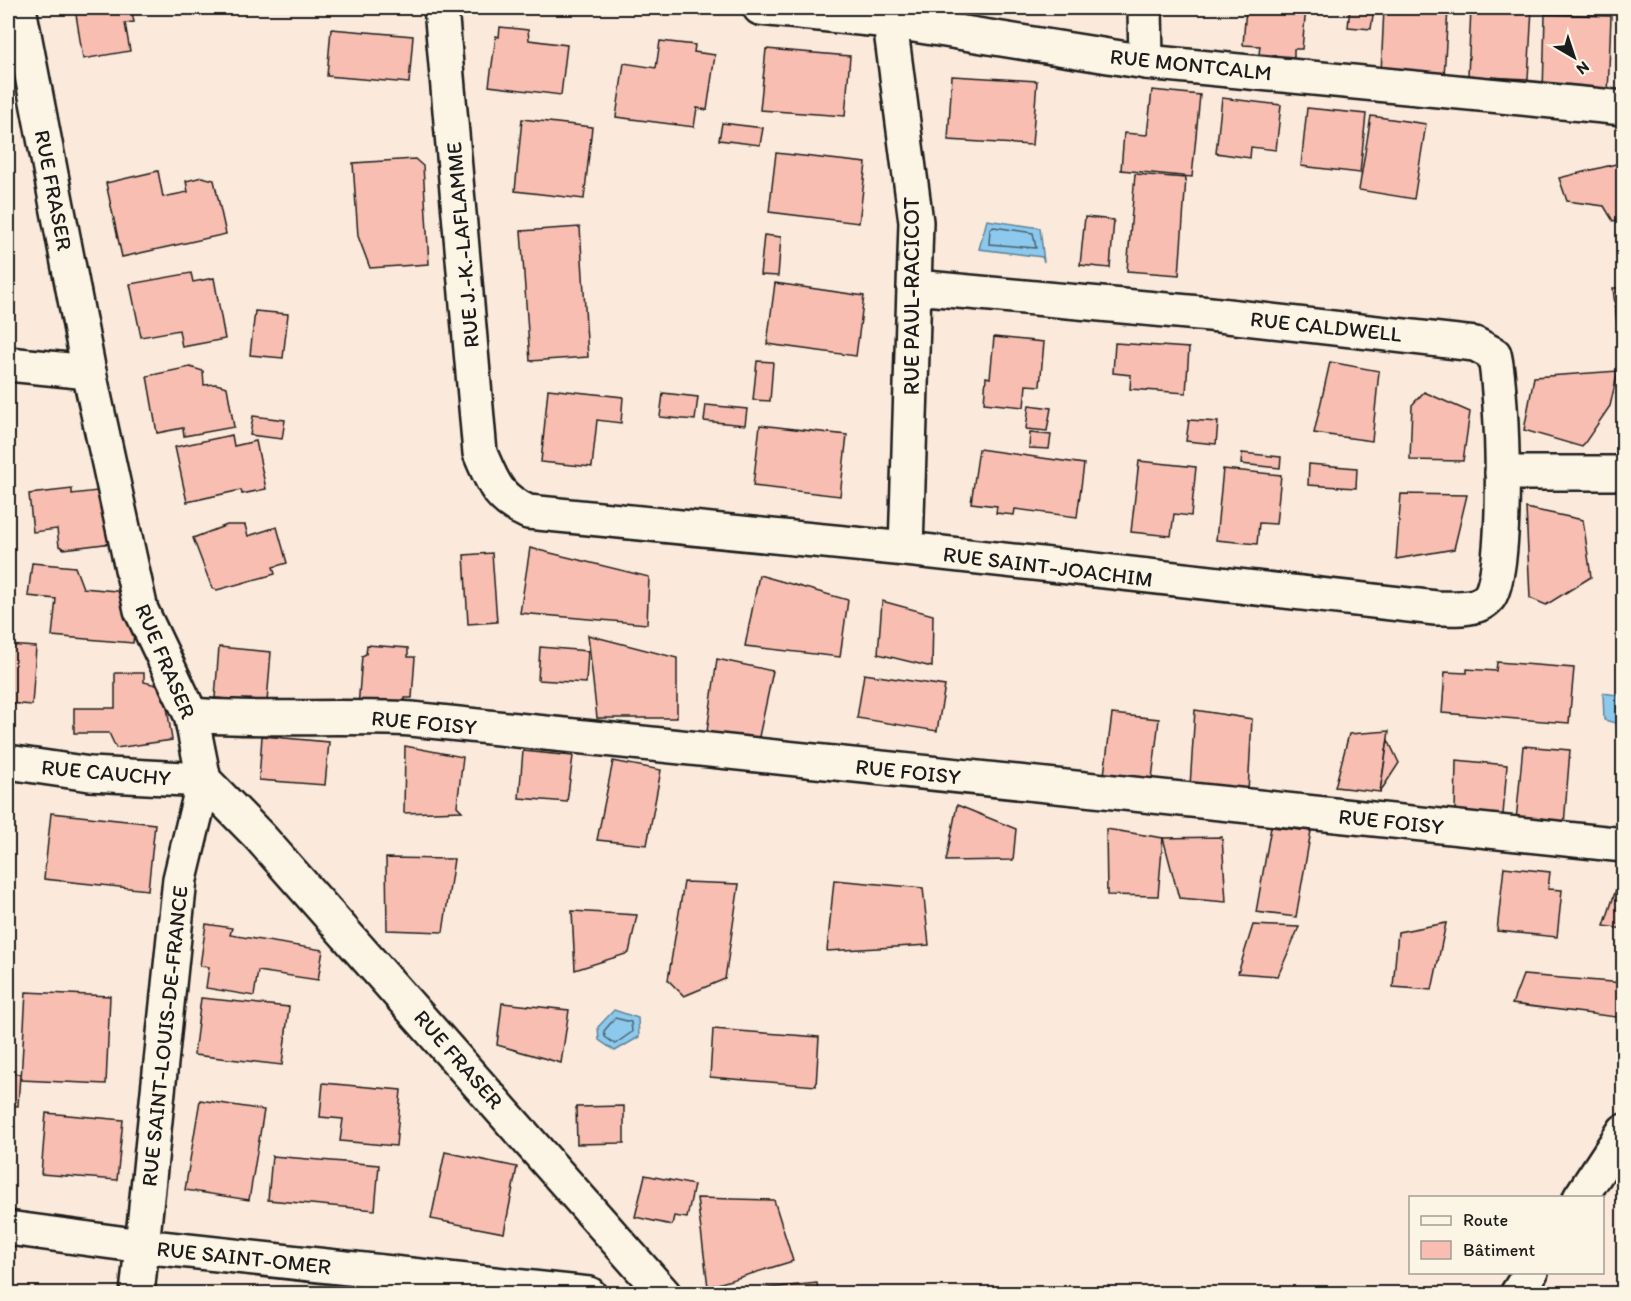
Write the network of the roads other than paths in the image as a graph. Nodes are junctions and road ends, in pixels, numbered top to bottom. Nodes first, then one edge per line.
1 (19, 8) edge
2 (441, 8) edge
3 (760, 8) edge
4 (1145, 8) edge
5 (889, 14) edge
6 (1146, 62) junction
7 (1623, 108) edge
8 (915, 287) junction
9 (8, 364) edge
10 (89, 372) junction
11 (1502, 473) junction
12 (1623, 473) edge
13 (492, 481) joint
14 (906, 549) junction
15 (191, 715) junction
16 (8, 762) edge
17 (204, 780) junction
18 (1623, 846) edge
19 (1623, 1131) edge
20 (1581, 1196) edge
21 (8, 1228) edge
22 (142, 1246) junction
23 (1530, 1274) edge
24 (137, 1293) edge
25 (589, 1293) edge
26 (664, 1293) edge
27 (1517, 1293) edge

1 - 10 street, RUE FRASER
2 - 13 street, RUE J.-K.-LAFLAMME
3 - 5 street, RUE MONTCALM
4 - 6 street
5 - 6 street, RUE MONTCALM
5 - 8 street, RUE PAUL-RACICOT
6 - 7 street, RUE MONTCALM
8 - 11 street, RUE CALDWELL
8 - 14 street, RUE PAUL-RACICOT
9 - 10 street
10 - 15 street, RUE FRASER
11 - 12 street
11 - 14 street, RUE SAINT-JOACHIM
13 - 14 street, RUE SAINT-JOACHIM
15 - 17 street, RUE FRASER
15 - 18 street, RUE FOISY
16 - 17 street, RUE CAUCHY
17 - 22 street, RUE SAINT-LOUIS-DE-FRANCE
17 - 26 street, RUE FRASER
19 - 20 street
21 - 22 street, RUE SAINT-OMER
22 - 24 street, RUE SAINT-LOUIS-DE-FRANCE
22 - 25 street, RUE SAINT-OMER
23 - 27 street

